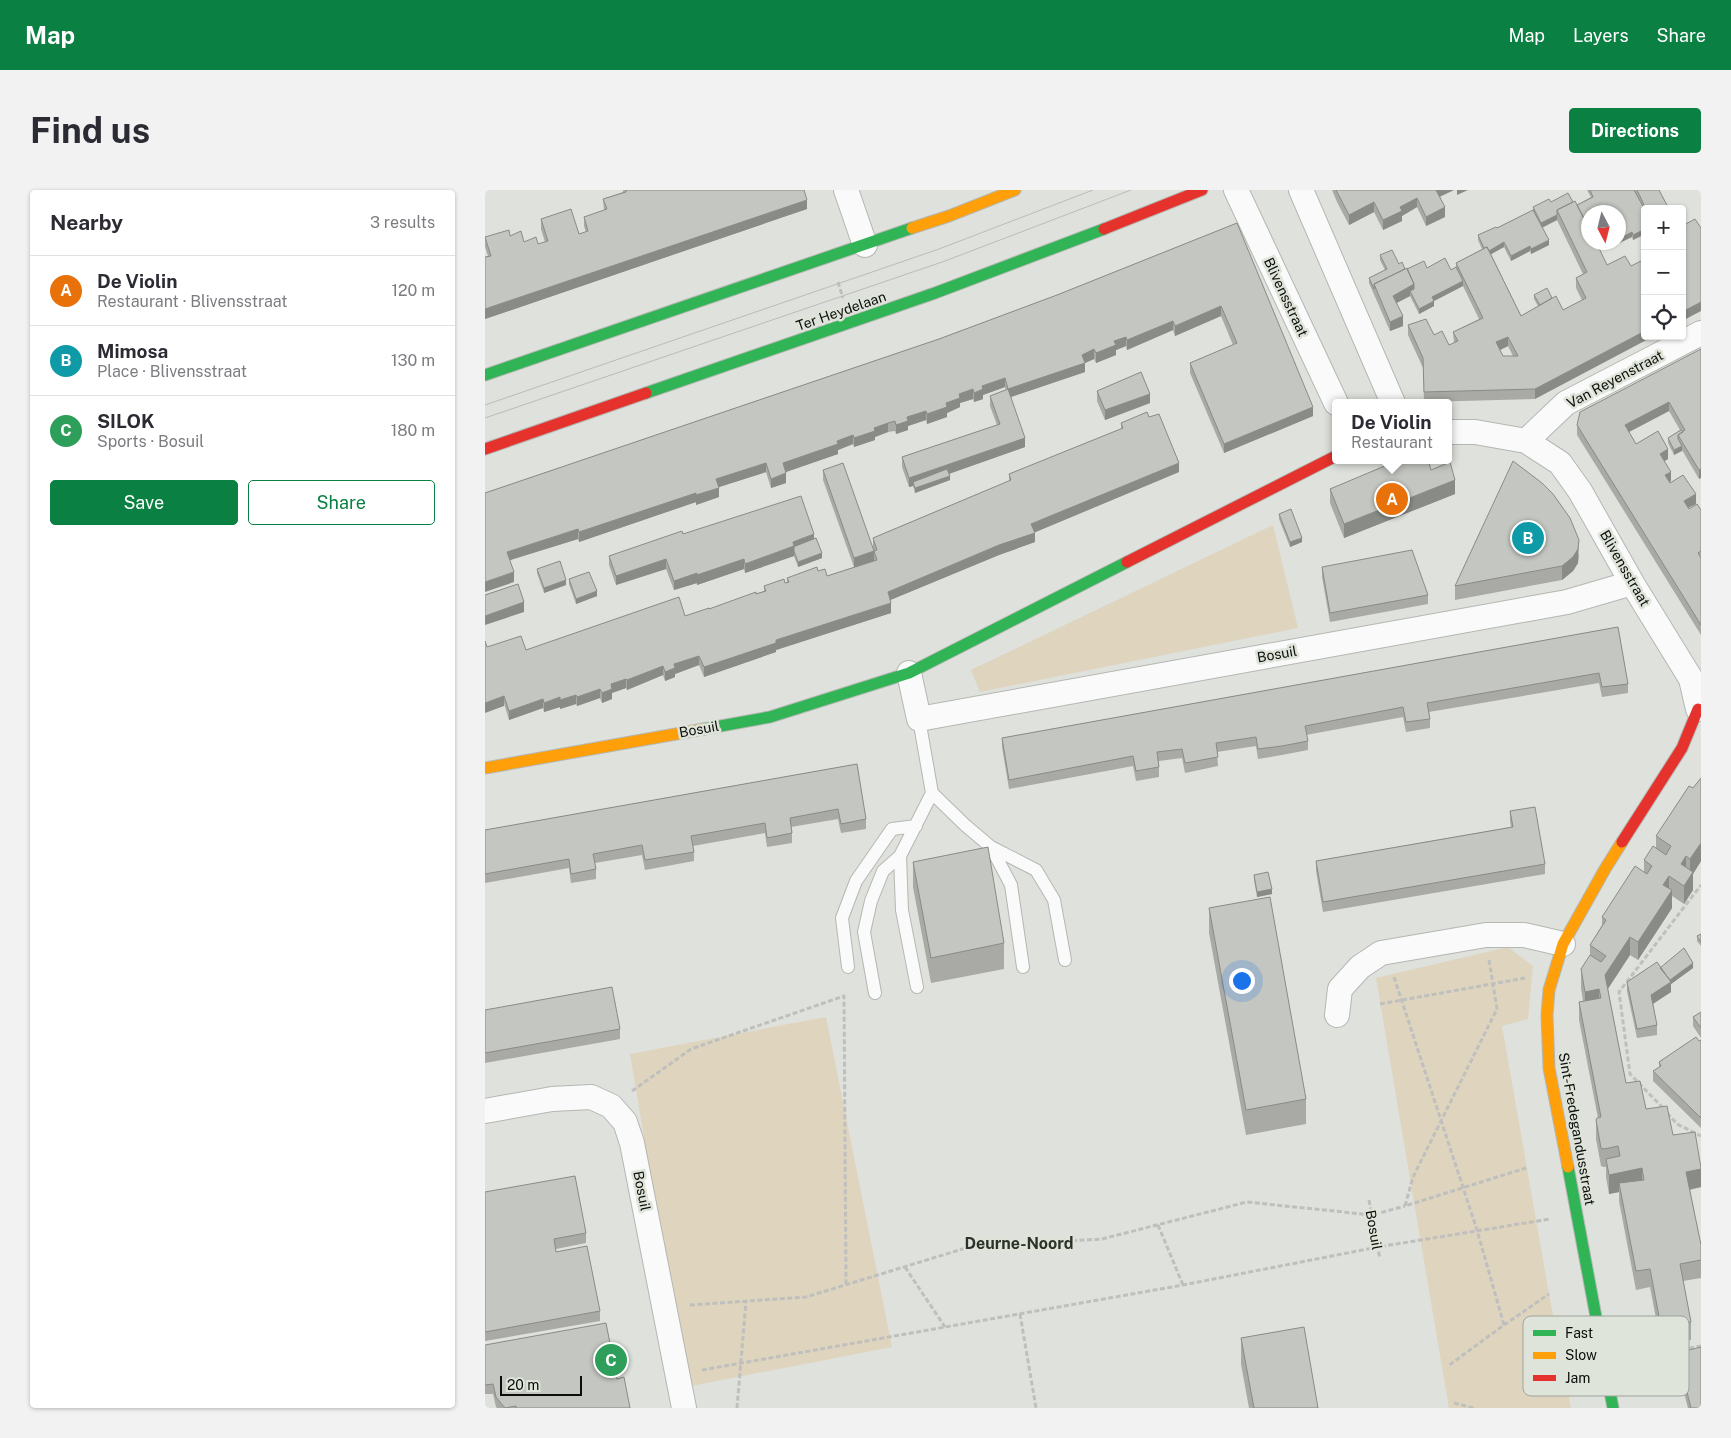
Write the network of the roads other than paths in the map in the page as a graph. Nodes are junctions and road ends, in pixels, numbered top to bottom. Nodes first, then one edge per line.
1 (846, 190) edge
2 (1015, 190) edge
3 (1202, 190) edge
4 (1237, 190) edge
5 (1301, 190) edge
6 (865, 245) junction
7 (1701, 333) edge
8 (485, 375) edge
9 (1334, 399) edge
10 (1391, 399) edge
11 (1452, 432) edge
12 (1526, 441) junction
13 (485, 449) edge
14 (1332, 458) edge
15 (1632, 583) junction
16 (909, 672) junction
17 (1699, 710) edge
18 (919, 719) junction
19 (485, 768) edge
20 (932, 793) junction
21 (916, 826) junction
22 (991, 847) junction
23 (900, 856) junction
24 (1563, 944) junction
25 (1065, 960) dead end
26 (848, 967) dead end
27 (1023, 967) dead end
28 (917, 987) dead end
29 (875, 993) dead end
30 (1337, 1016) dead end
31 (485, 1111) edge
32 (1596, 1316) edge
33 (684, 1408) edge

1 - 6 street
2 - 6 street
3 - 13 street, Ter Heydelaan
4 - 9 street, Blivensstraat
5 - 10 street
6 - 8 street
7 - 12 street, Van Reyenstraat
11 - 12 street
12 - 15 street, Blivensstraat
14 - 16 street, Bosuil
15 - 17 street, Blivensstraat
15 - 18 street, Bosuil
16 - 18 street
16 - 19 street, Bosuil
17 - 24 street, Sint-Fredegandusstraat
18 - 20 lane
20 - 21 lane
20 - 22 lane
21 - 23 lane
21 - 26 lane
22 - 25 lane
22 - 27 lane
23 - 28 lane
23 - 29 lane
24 - 30 street
24 - 32 street, Sint-Fredegandusstraat
31 - 33 street, Bosuil

